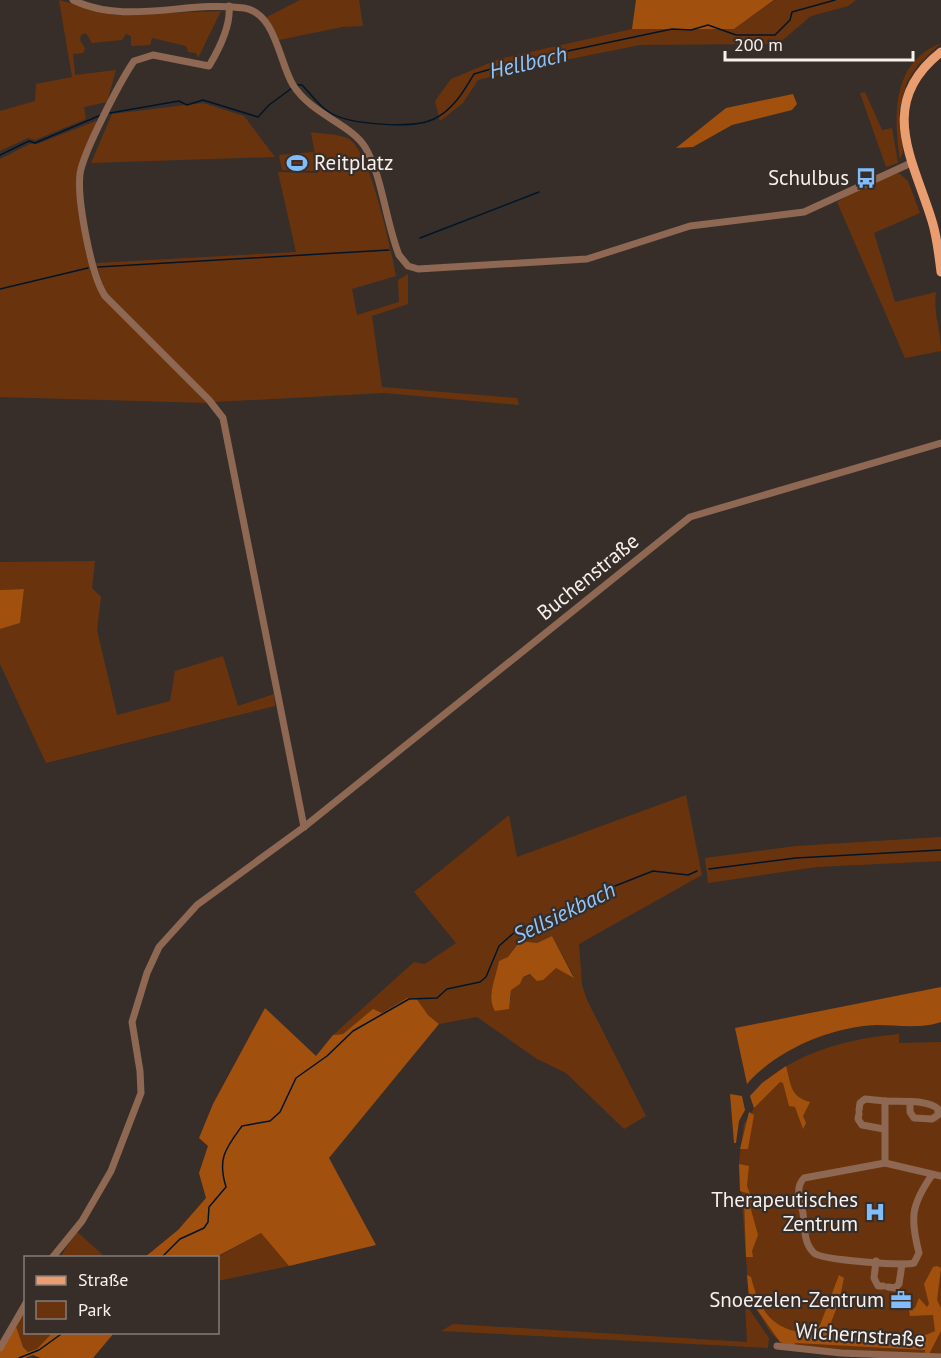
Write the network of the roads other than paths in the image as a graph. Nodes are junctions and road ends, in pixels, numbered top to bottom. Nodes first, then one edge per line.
1 (73, 0) edge
2 (229, 6) junction
3 (941, 52) edge
4 (911, 163) junction
5 (941, 272) edge
6 (941, 443) edge
7 (304, 827) junction
8 (885, 1101) junction
9 (910, 1103) dead end
10 (884, 1129) junction
11 (885, 1164) junction
12 (932, 1175) junction
13 (941, 1176) edge
14 (53, 1256) edge
15 (876, 1261) junction
16 (902, 1264) junction
17 (24, 1306) edge
18 (777, 1346) dead end
19 (0, 1348) edge
20 (809, 1354) edge
21 (941, 1357) edge

1 - 2 street
2 - 4 street
2 - 7 street
3 - 4 main road
4 - 5 main road
6 - 7 street, Buchenstraße
7 - 14 street, Buchenstraße
8 - 9 street
8 - 10 street
8 - 10 street
10 - 11 street
11 - 12 street
11 - 15 street
12 - 13 street
12 - 16 street
15 - 16 street
15 - 16 street
17 - 19 street
18 - 20 street, Wichernstraße
20 - 21 street, Wichernstraße

